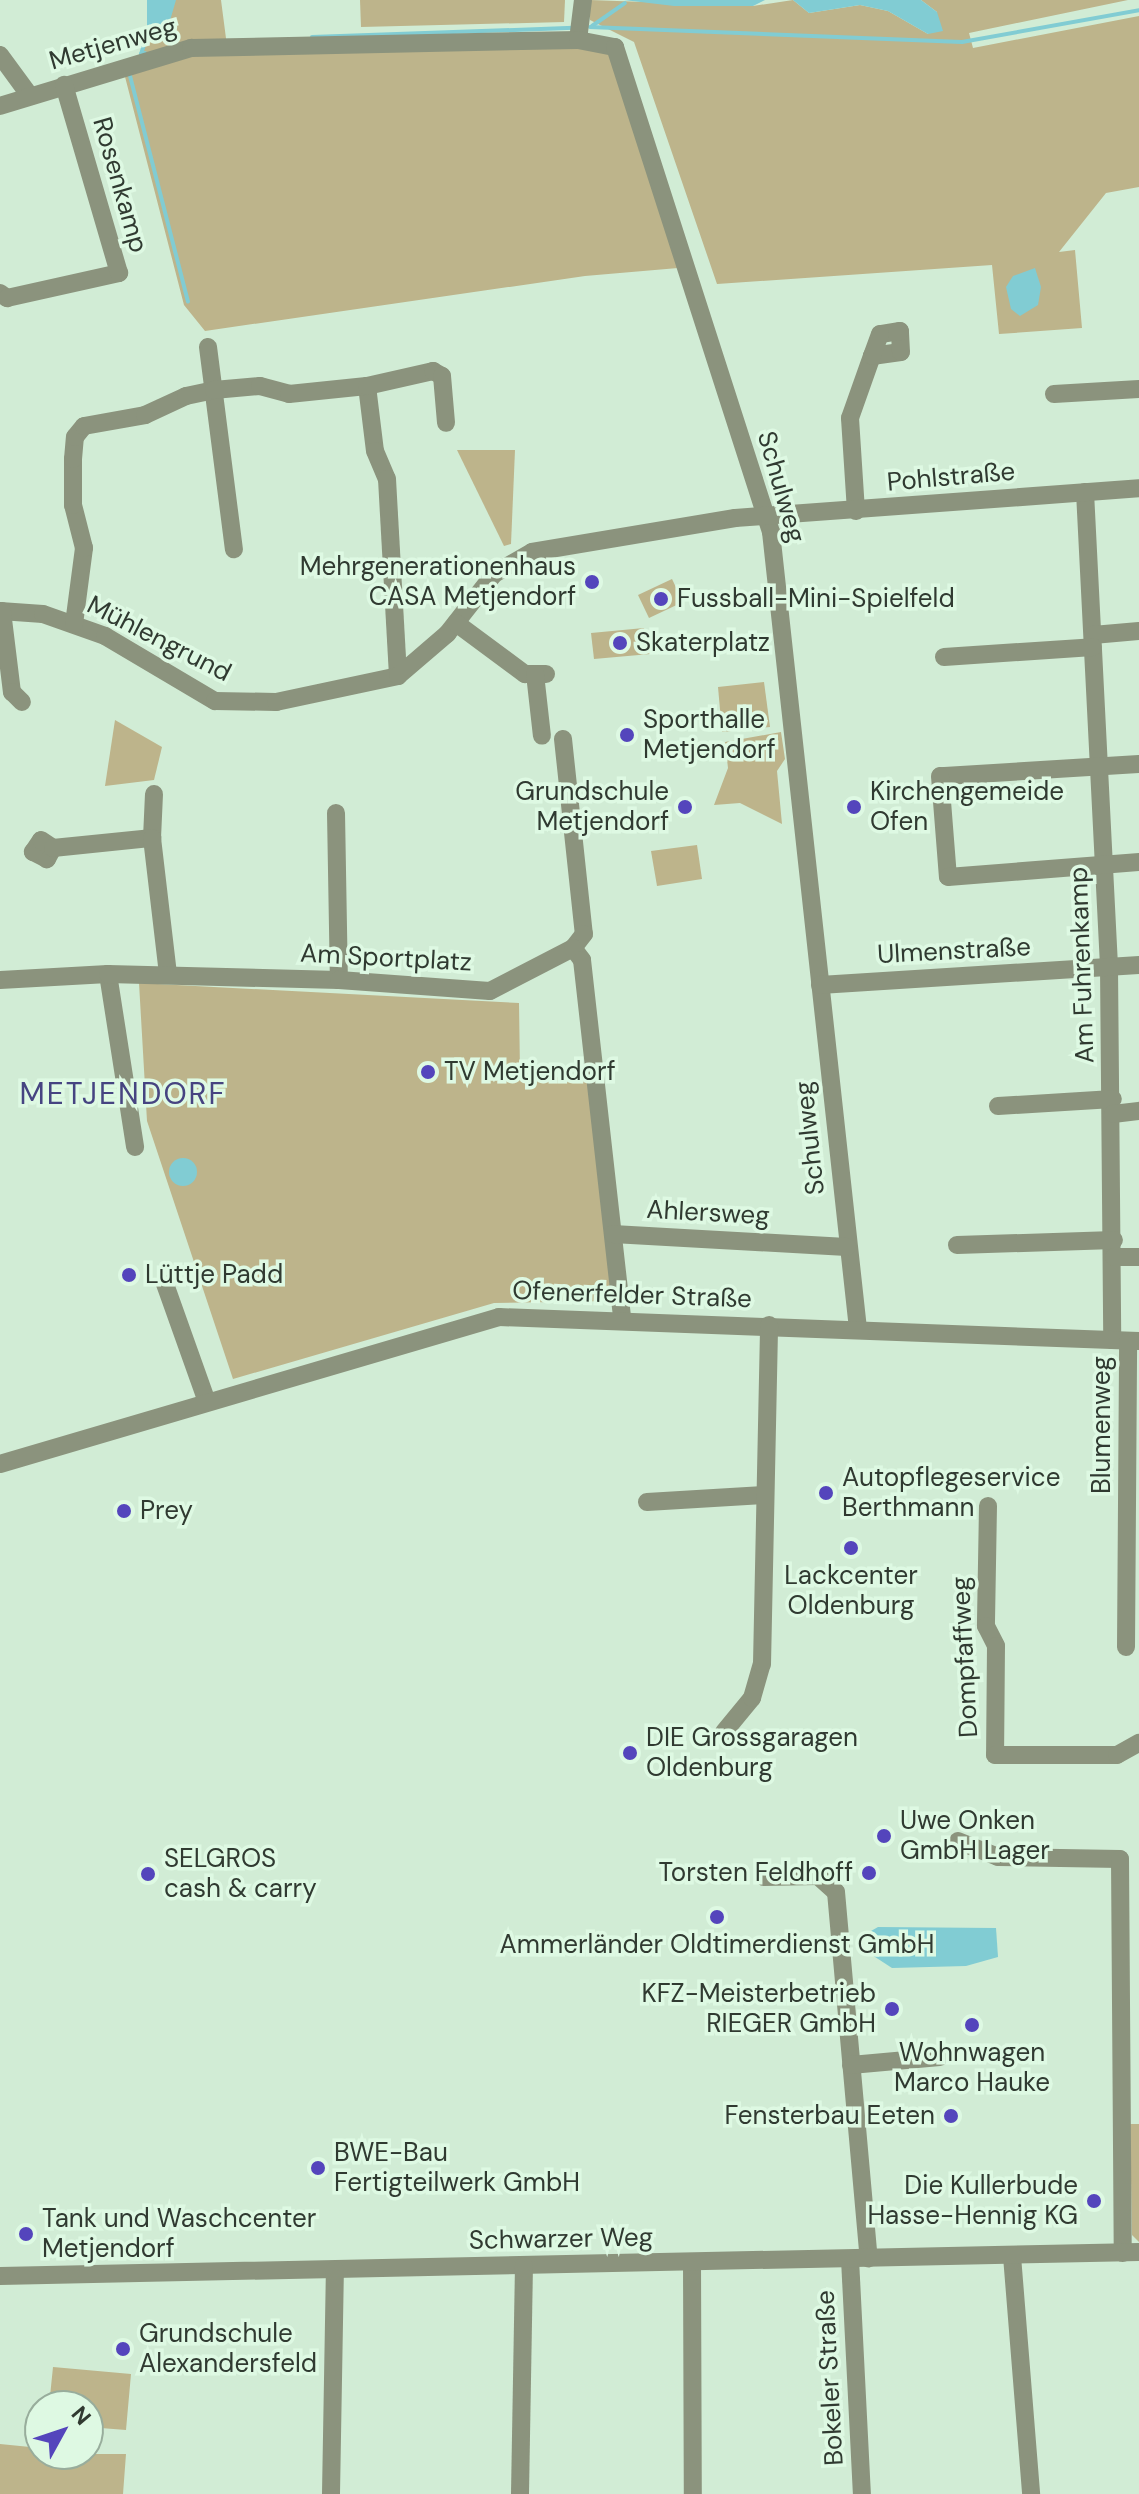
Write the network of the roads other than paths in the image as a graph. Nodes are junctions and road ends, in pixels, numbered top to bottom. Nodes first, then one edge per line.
1 (583, 0) edge
2 (578, 40) junction
3 (0, 55) edge
4 (64, 85) junction
5 (30, 96) junction
6 (0, 106) edge
7 (0, 293) edge
8 (208, 347) dead end
9 (872, 356) dead end
10 (367, 386) junction
11 (1139, 389) edge
12 (214, 390) junction
13 (1054, 394) dead end
14 (446, 423) dead end
15 (1139, 488) edge
16 (1085, 492) junction
17 (856, 511) junction
18 (766, 517) junction
19 (234, 549) dead end
20 (1, 611) edge
21 (456, 623) junction
22 (74, 624) junction
23 (1139, 631) edge
24 (1093, 641) junction
25 (944, 657) dead end
26 (398, 676) junction
27 (22, 702) dead end
28 (542, 736) dead end
29 (563, 739) dead end
30 (1139, 764) edge
31 (1097, 767) junction
32 (154, 794) dead end
33 (336, 813) dead end
34 (152, 838) junction
35 (53, 848) dead end
36 (1139, 862) edge
37 (1105, 864) junction
38 (573, 948) junction
39 (1139, 965) edge
40 (1109, 967) junction
41 (108, 974) junction
42 (168, 975) junction
43 (0, 980) edge
44 (339, 980) junction
45 (820, 985) junction
46 (998, 1106) dead end
47 (1113, 1107) junction
48 (1139, 1111) edge
49 (135, 1147) dead end
50 (613, 1234) junction
51 (957, 1245) dead end
52 (847, 1247) junction
53 (1114, 1249) junction
54 (1139, 1257) edge
55 (165, 1284) dead end
56 (622, 1319) junction
57 (769, 1325) junction
58 (858, 1329) junction
59 (1127, 1341) edge
60 (207, 1402) junction
61 (0, 1462) edge
62 (764, 1495) junction
63 (647, 1502) dead end
64 (988, 1506) dead end
65 (1134, 1510) edge
66 (1132, 1604) edge
67 (1126, 1647) dead end
68 (724, 1732) dead end
69 (1139, 1743) edge
70 (958, 1841) dead end
71 (764, 1877) dead end
72 (940, 2057) dead end
73 (851, 2065) junction
74 (1131, 2252) edge
75 (1012, 2256) junction
76 (860, 2259) junction
77 (692, 2262) junction
78 (524, 2266) junction
79 (335, 2270) junction
80 (0, 2276) edge
81 (331, 2494) edge
82 (520, 2494) edge
83 (693, 2494) edge
84 (862, 2494) edge
85 (1031, 2494) edge

1 - 2 street
2 - 4 street, Metjenweg
2 - 18 street, Schulweg
3 - 5 street
4 - 5 street, Metjenweg
4 - 7 street, Rosenkamp
5 - 6 street, Metjenweg
8 - 12 street
9 - 17 street
10 - 12 street
10 - 14 street
10 - 26 street
11 - 13 street
12 - 19 street
12 - 22 street
15 - 16 street, Pohlstraße
16 - 17 street, Pohlstraße
16 - 24 street, Am Fuhrenkamp
17 - 18 street, Pohlstraße
18 - 21 street
18 - 45 street, Schulweg
20 - 22 street, Mühlengrund
20 - 27 street
21 - 26 street
21 - 28 street
22 - 26 street, Mühlengrund
23 - 24 street
24 - 25 street
24 - 31 street, Am Fuhrenkamp
29 - 38 street
30 - 31 street
31 - 37 street, Am Fuhrenkamp
31 - 37 street
32 - 34 street
33 - 44 street
34 - 35 street
34 - 42 street
36 - 37 street
37 - 40 street, Am Fuhrenkamp
38 - 44 street, Am Sportplatz
38 - 50 street
39 - 40 street, Ulmenstraße
40 - 45 street, Ulmenstraße
40 - 47 street, Am Fuhrenkamp
41 - 42 street, Am Sportplatz
41 - 43 street, Am Sportplatz
41 - 49 street
42 - 44 street, Am Sportplatz
45 - 52 street, Schulweg
46 - 47 street
47 - 48 street
47 - 53 street, Am Fuhrenkamp
50 - 52 street, Ahlersweg
50 - 56 street
51 - 53 street
52 - 58 street, Schulweg
53 - 54 street
53 - 59 street, Am Fuhrenkamp
55 - 60 street
56 - 57 street, Ofenerfelder Straße
56 - 60 street, Ofenerfelder Straße
57 - 58 street, Ofenerfelder Straße
57 - 62 street
58 - 59 street, Ofenerfelder Straße
59 - 65 street, Blumenweg
60 - 61 street, Ofenerfelder Straße
62 - 63 street
62 - 68 street
64 - 69 street, Dompfaffweg
65 - 66 street, Blumenweg
66 - 67 street, Blumenweg
70 - 74 street, Schwarzer Weg
71 - 73 street, Bokeler Straße
72 - 73 street
73 - 76 street, Bokeler Straße
74 - 75 street, Schwarzer Weg
75 - 76 street, Schwarzer Weg
75 - 85 street
76 - 77 street, Schwarzer Weg
76 - 84 street, Bokeler Straße
77 - 78 street, Schwarzer Weg
77 - 83 street
78 - 79 street, Schwarzer Weg
78 - 82 street
79 - 80 street, Schwarzer Weg
79 - 81 street

